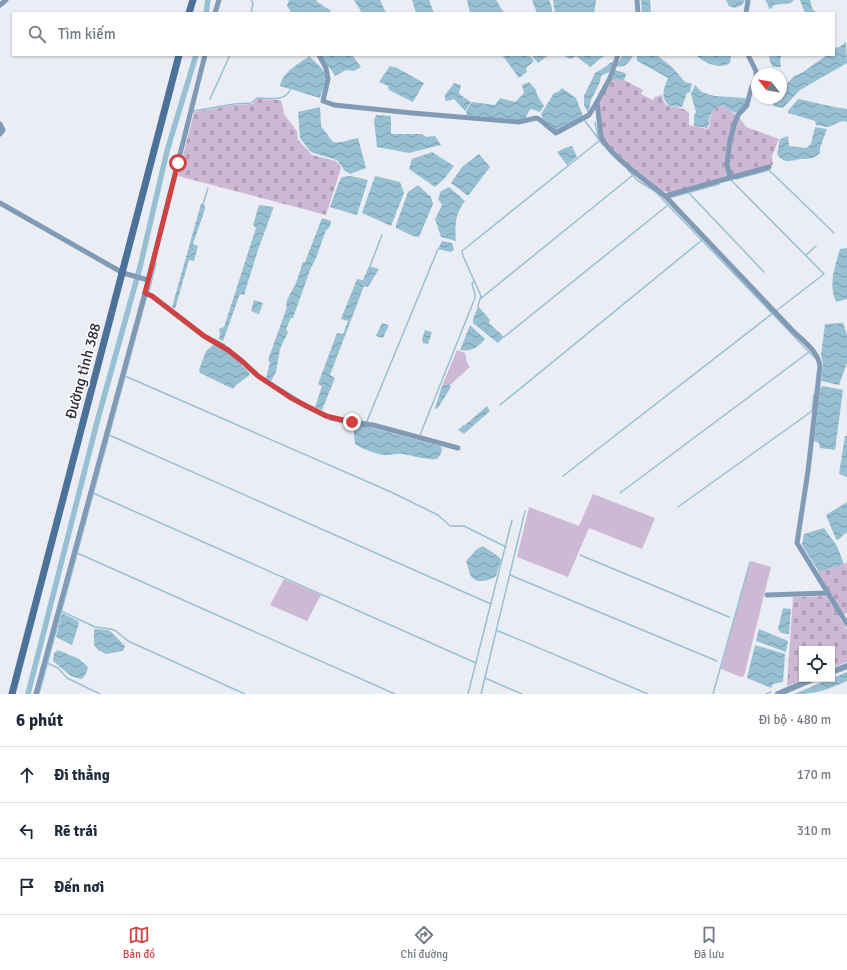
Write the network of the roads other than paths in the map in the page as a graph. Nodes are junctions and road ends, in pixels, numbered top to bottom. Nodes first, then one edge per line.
1 (6, 0) edge
2 (192, 0) edge
3 (219, 0) edge
4 (637, 0) edge
5 (748, 0) edge
6 (0, 5) edge
7 (189, 12) edge
8 (215, 12) edge
9 (638, 12) edge
10 (746, 12) edge
11 (179, 56) edge
12 (205, 56) edge
13 (320, 56) edge
14 (618, 56) edge
15 (748, 56) edge
16 (597, 102) junction
17 (0, 124) edge
18 (0, 134) edge
19 (769, 167) dead end
20 (730, 177) junction
21 (665, 196) junction
22 (0, 203) edge
23 (124, 274) junction
24 (147, 280) junction
25 (145, 293) junction
26 (458, 448) dead end
27 (828, 593) junction
28 (767, 595) dead end
29 (847, 624) edge
30 (847, 666) edge
31 (835, 671) edge
32 (806, 682) edge
33 (12, 694) edge
34 (36, 694) edge
35 (778, 694) edge

1 - 6 street
2 - 7 main road
3 - 8 street
4 - 9 street
5 - 10 street
11 - 23 main road, Đường tỉnh 388
12 - 24 street
13 - 16 street
14 - 16 street
15 - 20 street
16 - 21 street
17 - 18 street
19 - 20 street
20 - 21 street
21 - 27 street
22 - 23 street
23 - 24 street
23 - 33 main road, Đường tỉnh 388
24 - 25 street
25 - 26 street
25 - 34 street
27 - 28 street
27 - 29 street
30 - 31 street
32 - 35 street

